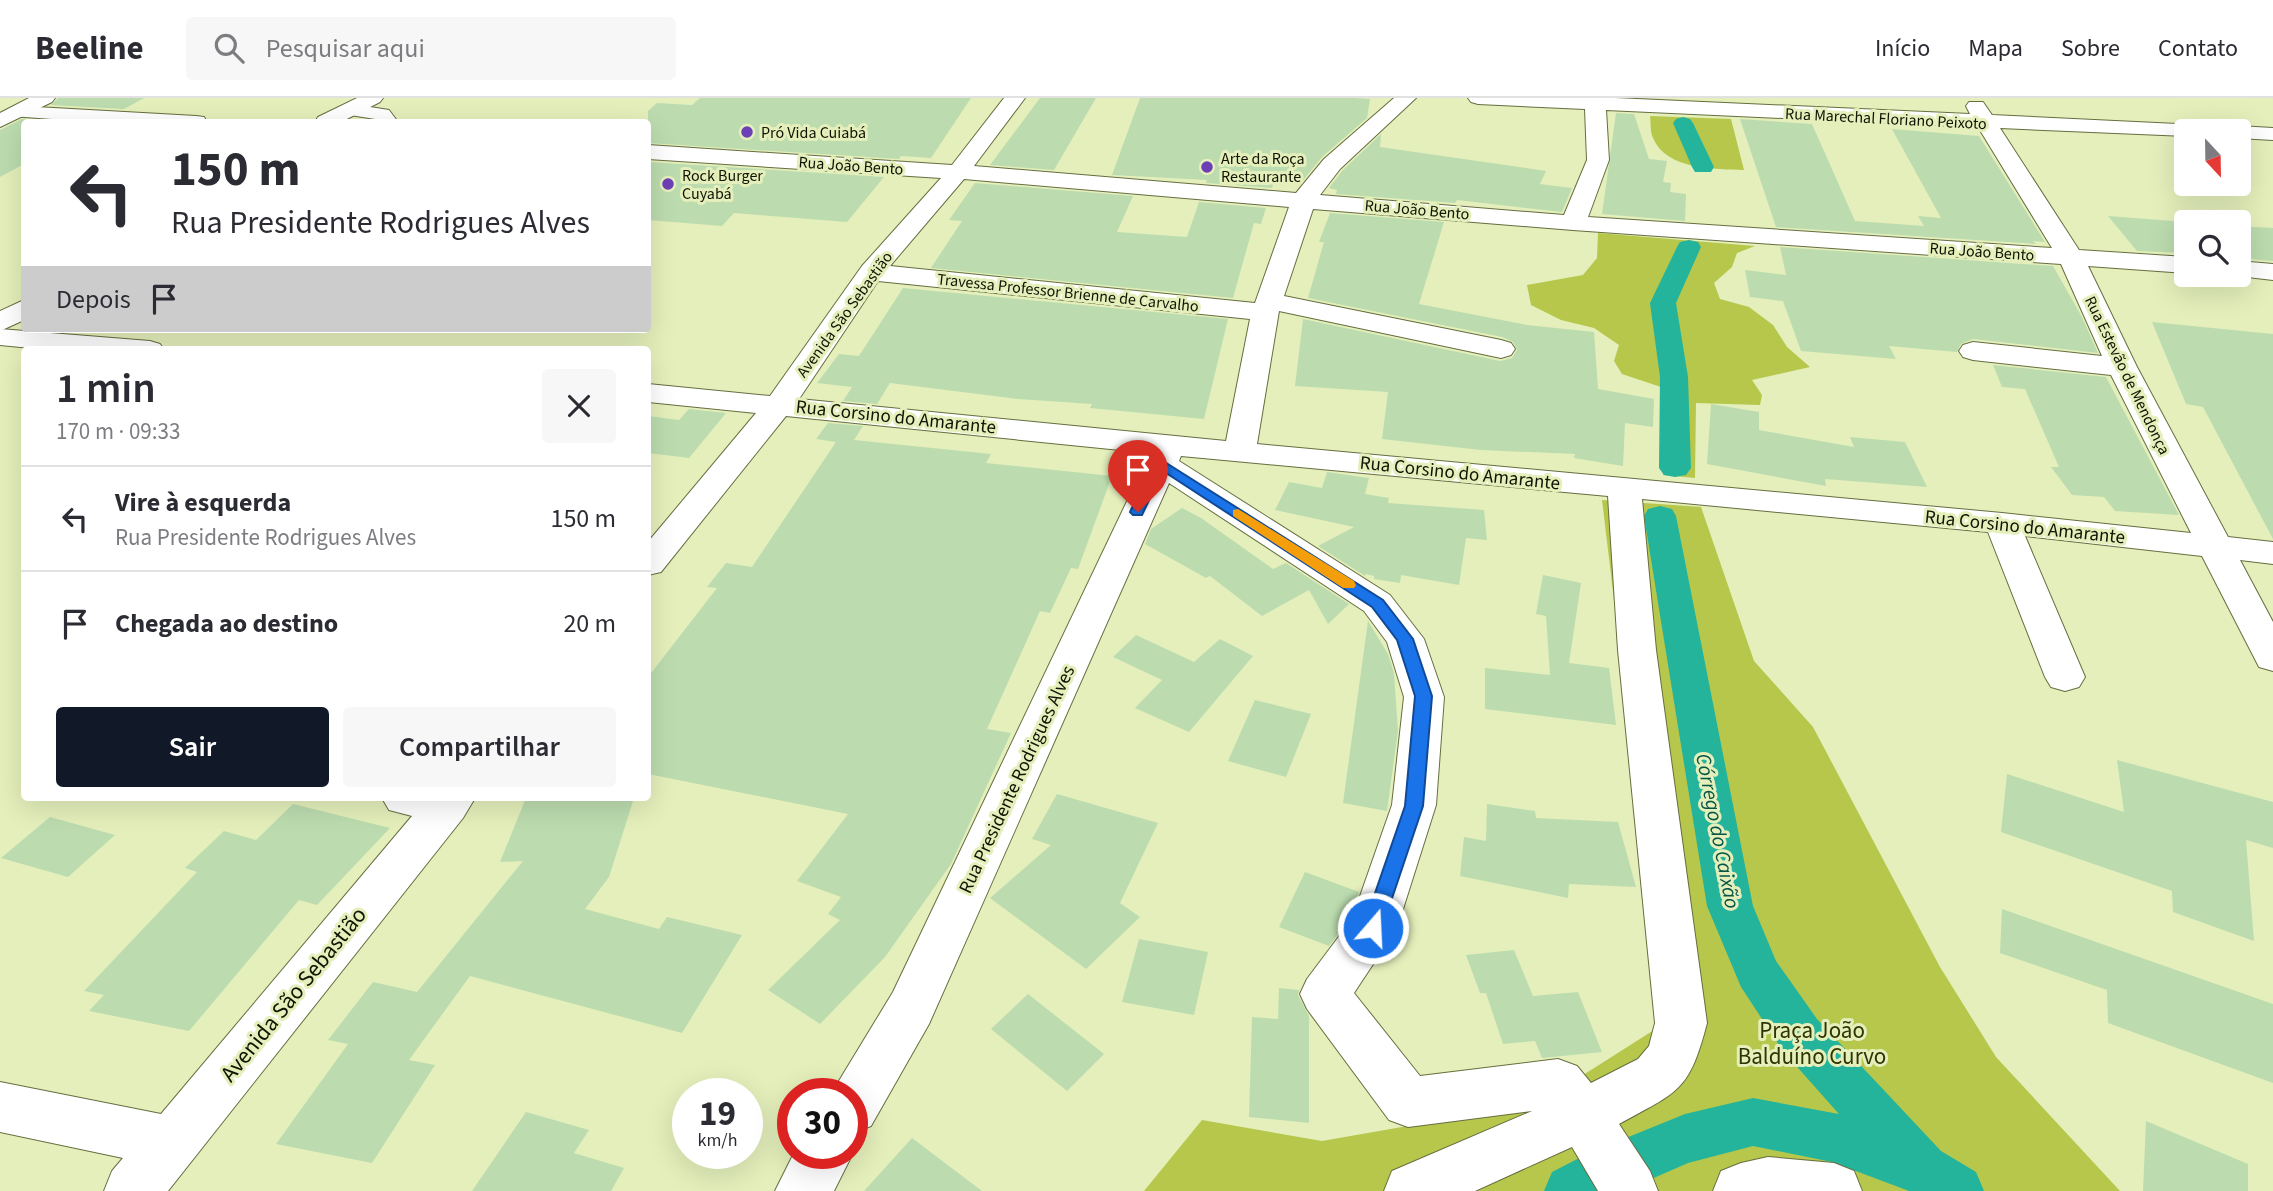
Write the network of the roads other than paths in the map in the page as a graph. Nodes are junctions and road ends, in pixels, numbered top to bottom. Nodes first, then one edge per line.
1 (45, 98) edge
2 (373, 98) edge
3 (1015, 98) edge
4 (1406, 98) edge
5 (1478, 98) edge
6 (1595, 104) junction
7 (351, 110) junction
8 (1979, 110) edge
9 (9, 117) edge
10 (84, 119) edge
11 (332, 119) edge
12 (385, 119) edge
13 (2174, 128) edge
14 (2251, 133) edge
15 (2273, 134) edge
16 (651, 152) edge
17 (958, 172) junction
18 (1304, 199) junction
19 (1573, 223) junction
20 (2070, 256) junction
21 (2174, 264) edge
22 (2251, 271) edge
23 (871, 272) junction
24 (2273, 272) edge
25 (1268, 307) junction
26 (21, 310) edge
27 (0, 323) edge
28 (0, 337) edge
29 (104, 346) edge
30 (1501, 349) dead end
31 (1973, 351) dead end
32 (2122, 367) junction
33 (651, 393) edge
34 (780, 404) junction
35 (1240, 450) junction
36 (1165, 454) junction
37 (1624, 487) junction
38 (2002, 523) junction
39 (2215, 547) junction
40 (2273, 553) edge
41 (651, 560) edge
42 (2273, 658) edge
43 (2065, 677) dead end
44 (435, 801) edge
45 (868, 1081) edge
46 (0, 1107) edge
47 (1593, 1130) junction
48 (172, 1142) junction
49 (816, 1169) edge
50 (132, 1191) edge
51 (803, 1191) edge
52 (1412, 1191) edge
53 (1630, 1191) edge
54 (1741, 1191) edge
55 (1834, 1191) edge

1 - 9 street
2 - 7 street
3 - 17 street, Avenida São Sebastião
4 - 18 street
5 - 6 street, Rua Marechal Floriano Peixoto
6 - 8 street, Rua Marechal Floriano Peixoto
6 - 19 street
7 - 11 street
7 - 12 street
8 - 13 street, Rua Marechal Floriano Peixoto
8 - 20 street, Rua Estevão de Mendonça
9 - 10 street
14 - 15 street
16 - 17 street, Rua João Bento
17 - 18 street, Rua João Bento
17 - 23 street, Avenida São Sebastião
18 - 19 street, Rua João Bento
18 - 25 street
19 - 20 street, Rua João Bento
20 - 21 street, Rua João Bento
20 - 32 street, Rua Estevão de Mendonça
22 - 24 street
23 - 25 street, Travessa Professor Brienne de Carvalho
23 - 34 street, Avenida São Sebastião
25 - 30 street, Travessa Professor Brienne de Carvalho
25 - 35 street
26 - 27 street
28 - 29 street
31 - 32 street
32 - 39 street, Rua Estevão de Mendonça
33 - 34 street, Rua Corsino do Amarante
34 - 36 street, Rua Corsino do Amarante
34 - 41 street, Avenida São Sebastião
35 - 36 street, Rua Corsino do Amarante
35 - 37 street, Rua Corsino do Amarante
36 - 45 street, Rua Presidente Rodrigues Alves
36 - 47 street
37 - 38 street, Rua Corsino do Amarante
37 - 47 street
38 - 39 street, Rua Corsino do Amarante
38 - 43 street
39 - 40 street, Rua Corsino do Amarante
39 - 42 street, Rua Estevão de Mendonça
44 - 48 street, Avenida São Sebastião
46 - 48 street
47 - 52 street
47 - 53 street
48 - 50 street, Avenida São Sebastião
49 - 51 street
54 - 55 street

